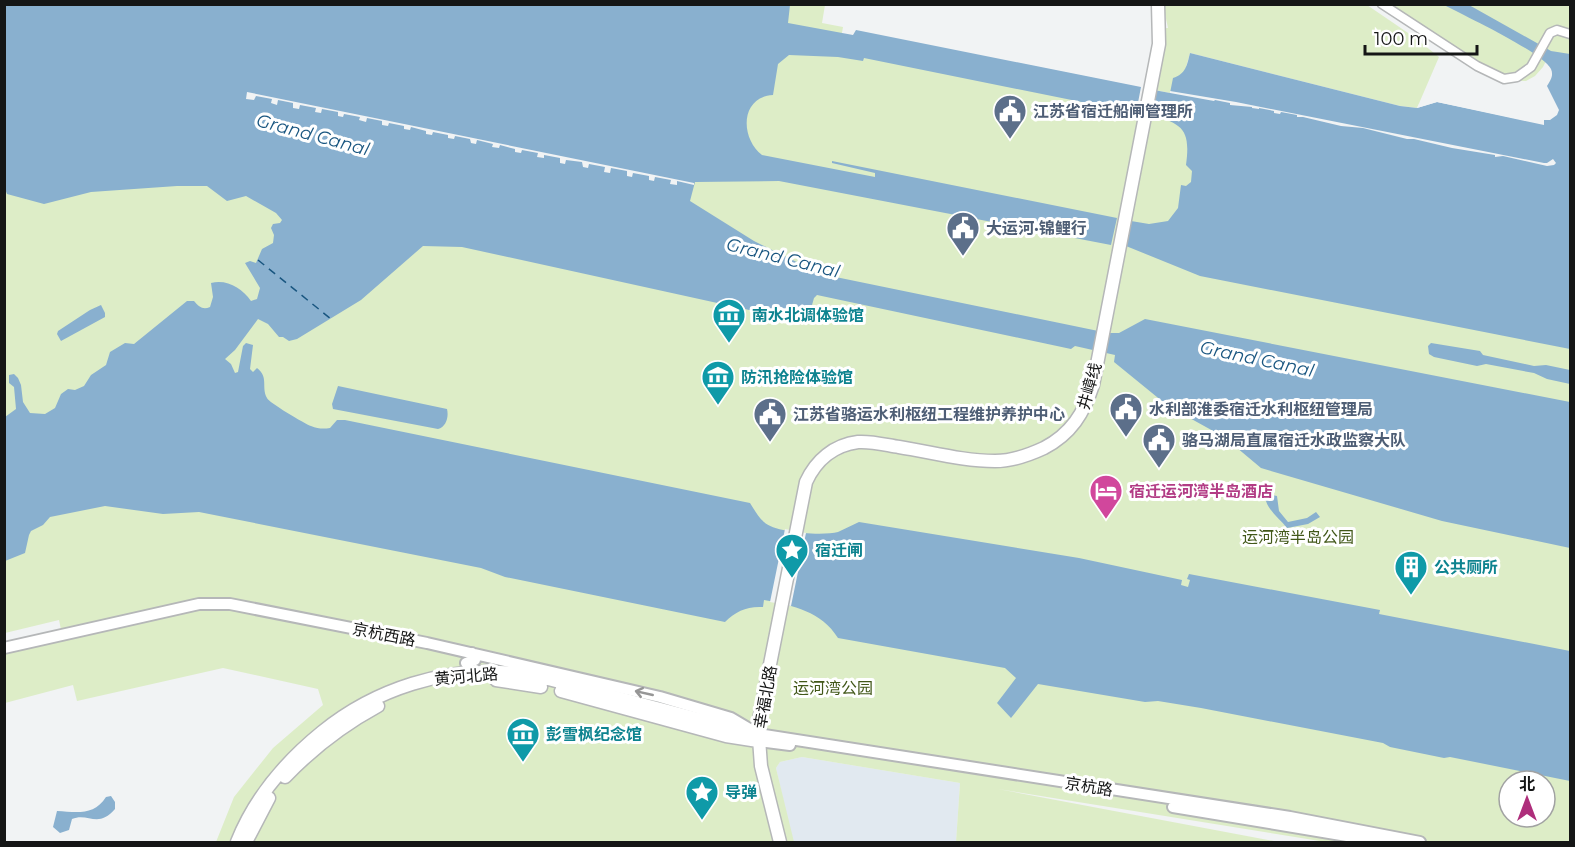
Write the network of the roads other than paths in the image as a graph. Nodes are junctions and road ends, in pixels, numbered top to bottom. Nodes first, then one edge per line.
1 (1158, 4) edge
2 (1382, 4) edge
3 (1570, 34) edge
4 (779, 622) joint
5 (4, 648) edge
6 (758, 737) junction
7 (237, 843) edge
8 (246, 843) edge
9 (780, 843) edge
10 (1383, 843) edge
11 (1420, 843) edge

1 - 4 main road, 井嶂线
2 - 3 street
4 - 6 main road, 幸福北路
6 -> 5 street, 京杭西路
6 - 7 main road, 黄河北路
6 - 8 main road, 黄河北路
6 - 9 main road, 幸福北路
6 - 10 street, 京杭路
6 - 11 street, 京杭路

